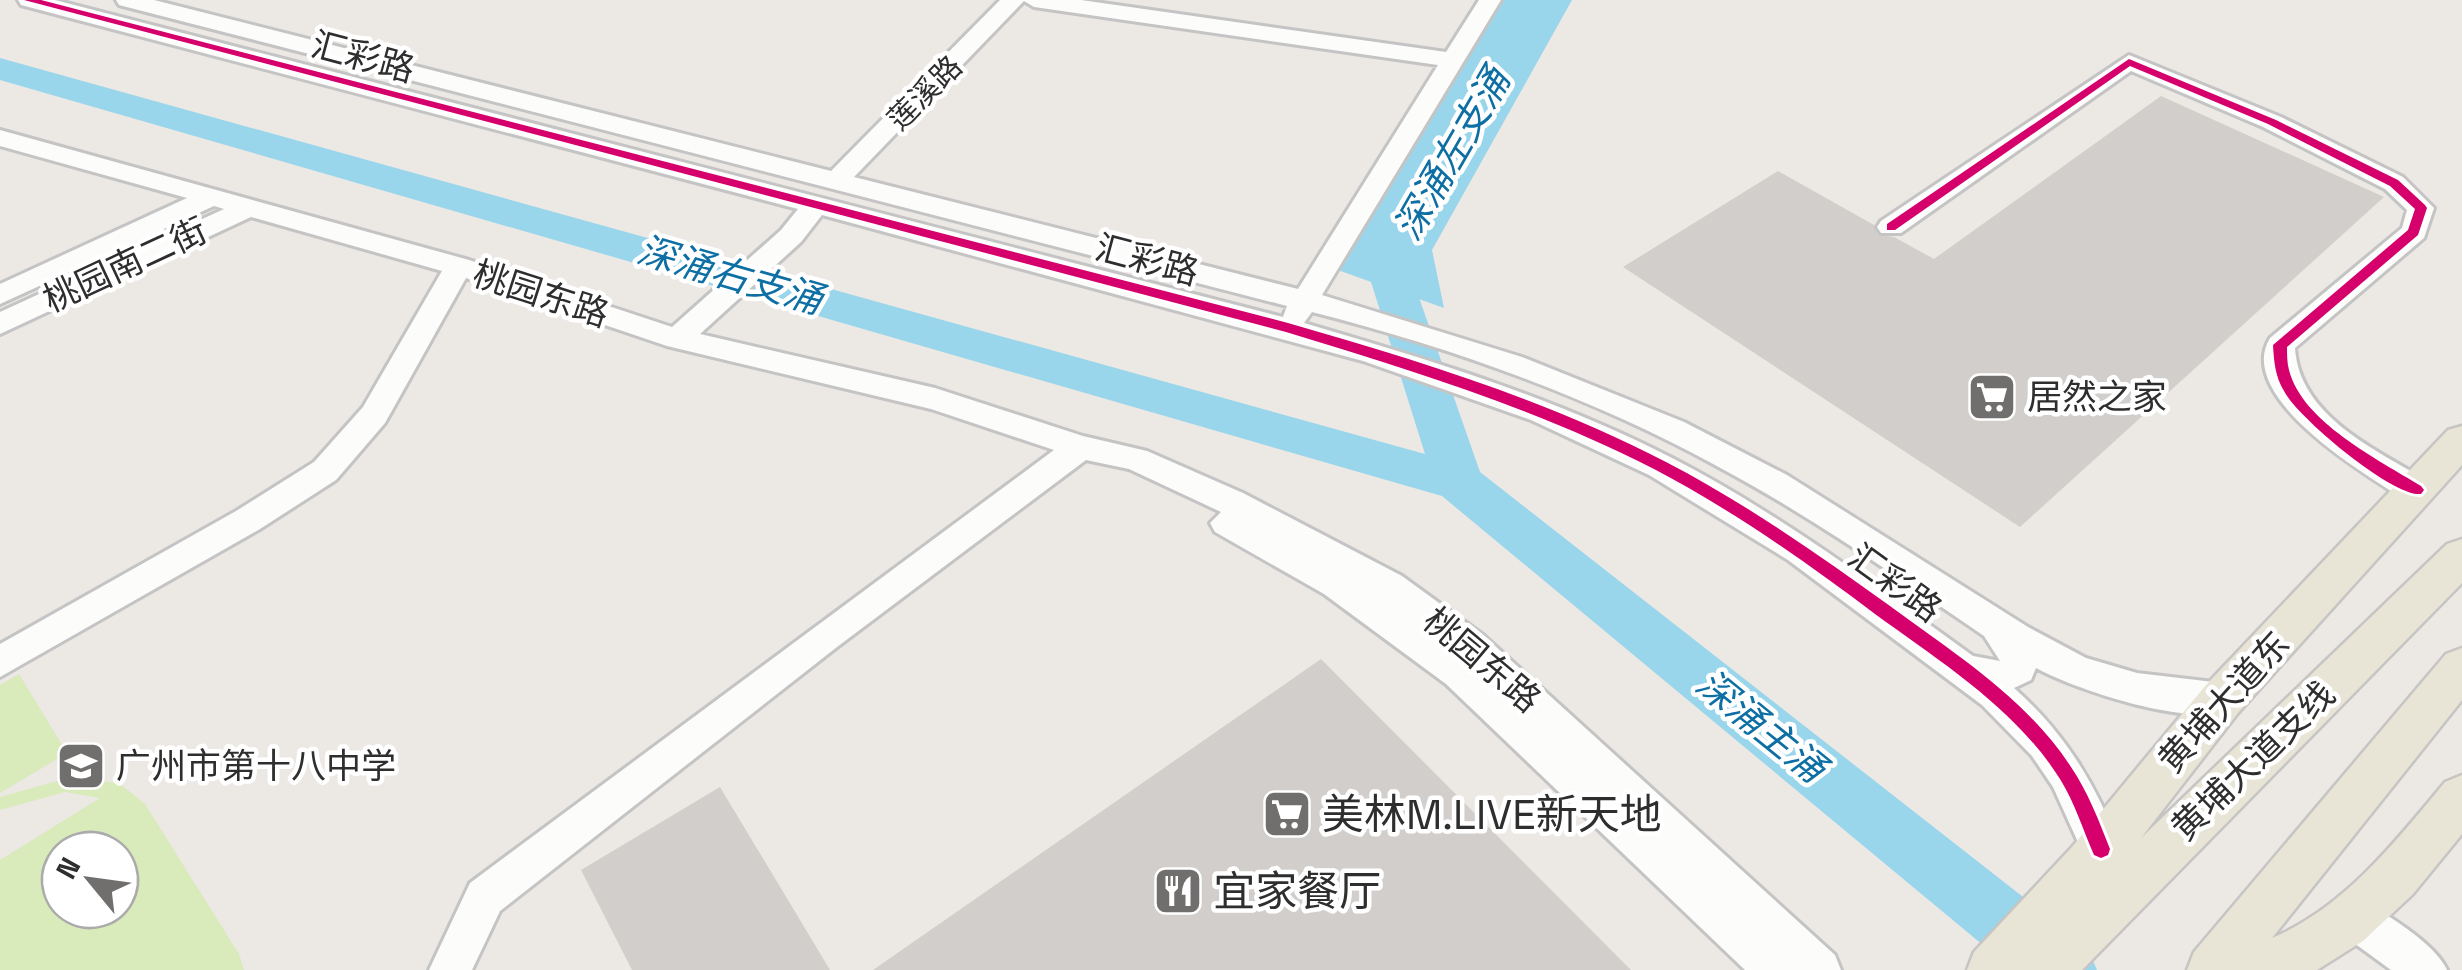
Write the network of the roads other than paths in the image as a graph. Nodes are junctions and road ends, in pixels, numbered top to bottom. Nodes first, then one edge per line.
1 (28, 0) edge
2 (127, 0) edge
3 (1013, 0) edge
4 (1034, 0) edge
5 (1490, 0) edge
6 (1454, 60) junction
7 (0, 138) edge
8 (835, 182) junction
9 (212, 197) junction
10 (816, 205) junction
11 (250, 207) junction
12 (1891, 227) dead end
13 (459, 266) junction
14 (1176, 268) junction
15 (0, 294) edge
16 (1160, 294) junction
17 (1305, 300) junction
18 (0, 324) edge
19 (1288, 328) junction
20 (678, 339) junction
21 (2462, 440) edge
22 (1082, 447) junction
23 (2416, 490) junction
24 (2462, 556) edge
25 (1994, 623) junction
26 (0, 662) edge
27 (1958, 666) junction
28 (2462, 666) edge
29 (2222, 699) junction
30 (2462, 797) edge
31 (2103, 869) junction
32 (2354, 918) junction
33 (450, 970) edge
34 (1776, 970) edge
35 (1820, 970) edge
36 (1993, 970) edge
37 (2046, 970) edge
38 (2214, 970) edge
39 (2253, 970) edge
40 (2426, 970) edge

1 - 10 street, 汇彩路
2 - 8 street, 汇彩路
3 - 8 street, 莲溪路
4 - 6 street
5 - 6 street
6 - 17 street
7 - 9 street, 桃园东路
8 - 14 street, 汇彩路
9 - 11 street, 桃园东路
9 - 15 street, 桃园南二街
10 - 16 street, 汇彩路
10 - 20 street
11 - 13 street, 桃园东路
11 - 18 street, 桃园南二街
12 - 23 street
13 - 20 street, 桃园东路
13 - 26 street
14 - 16 street
14 - 17 street, 汇彩路
16 - 19 street, 汇彩路
17 - 19 street
17 - 25 street, 汇彩路
19 - 27 street, 汇彩路
20 - 22 street, 桃园东路
21 - 23 main road, 黄埔大道东
22 - 33 street
22 - 34 street, 桃园东路
22 - 35 street, 桃园东路
23 - 29 main road, 黄埔大道东
24 - 31 main road, 黄埔大道支线
25 - 27 street
25 - 29 street, 汇彩路
27 - 31 street, 汇彩路
28 - 38 main road
29 - 31 main road, 黄埔大道东
30 - 32 main road
31 - 36 main road, 黄埔大道东
31 - 37 main road, 黄埔大道支线
32 - 39 main road
32 - 40 street

